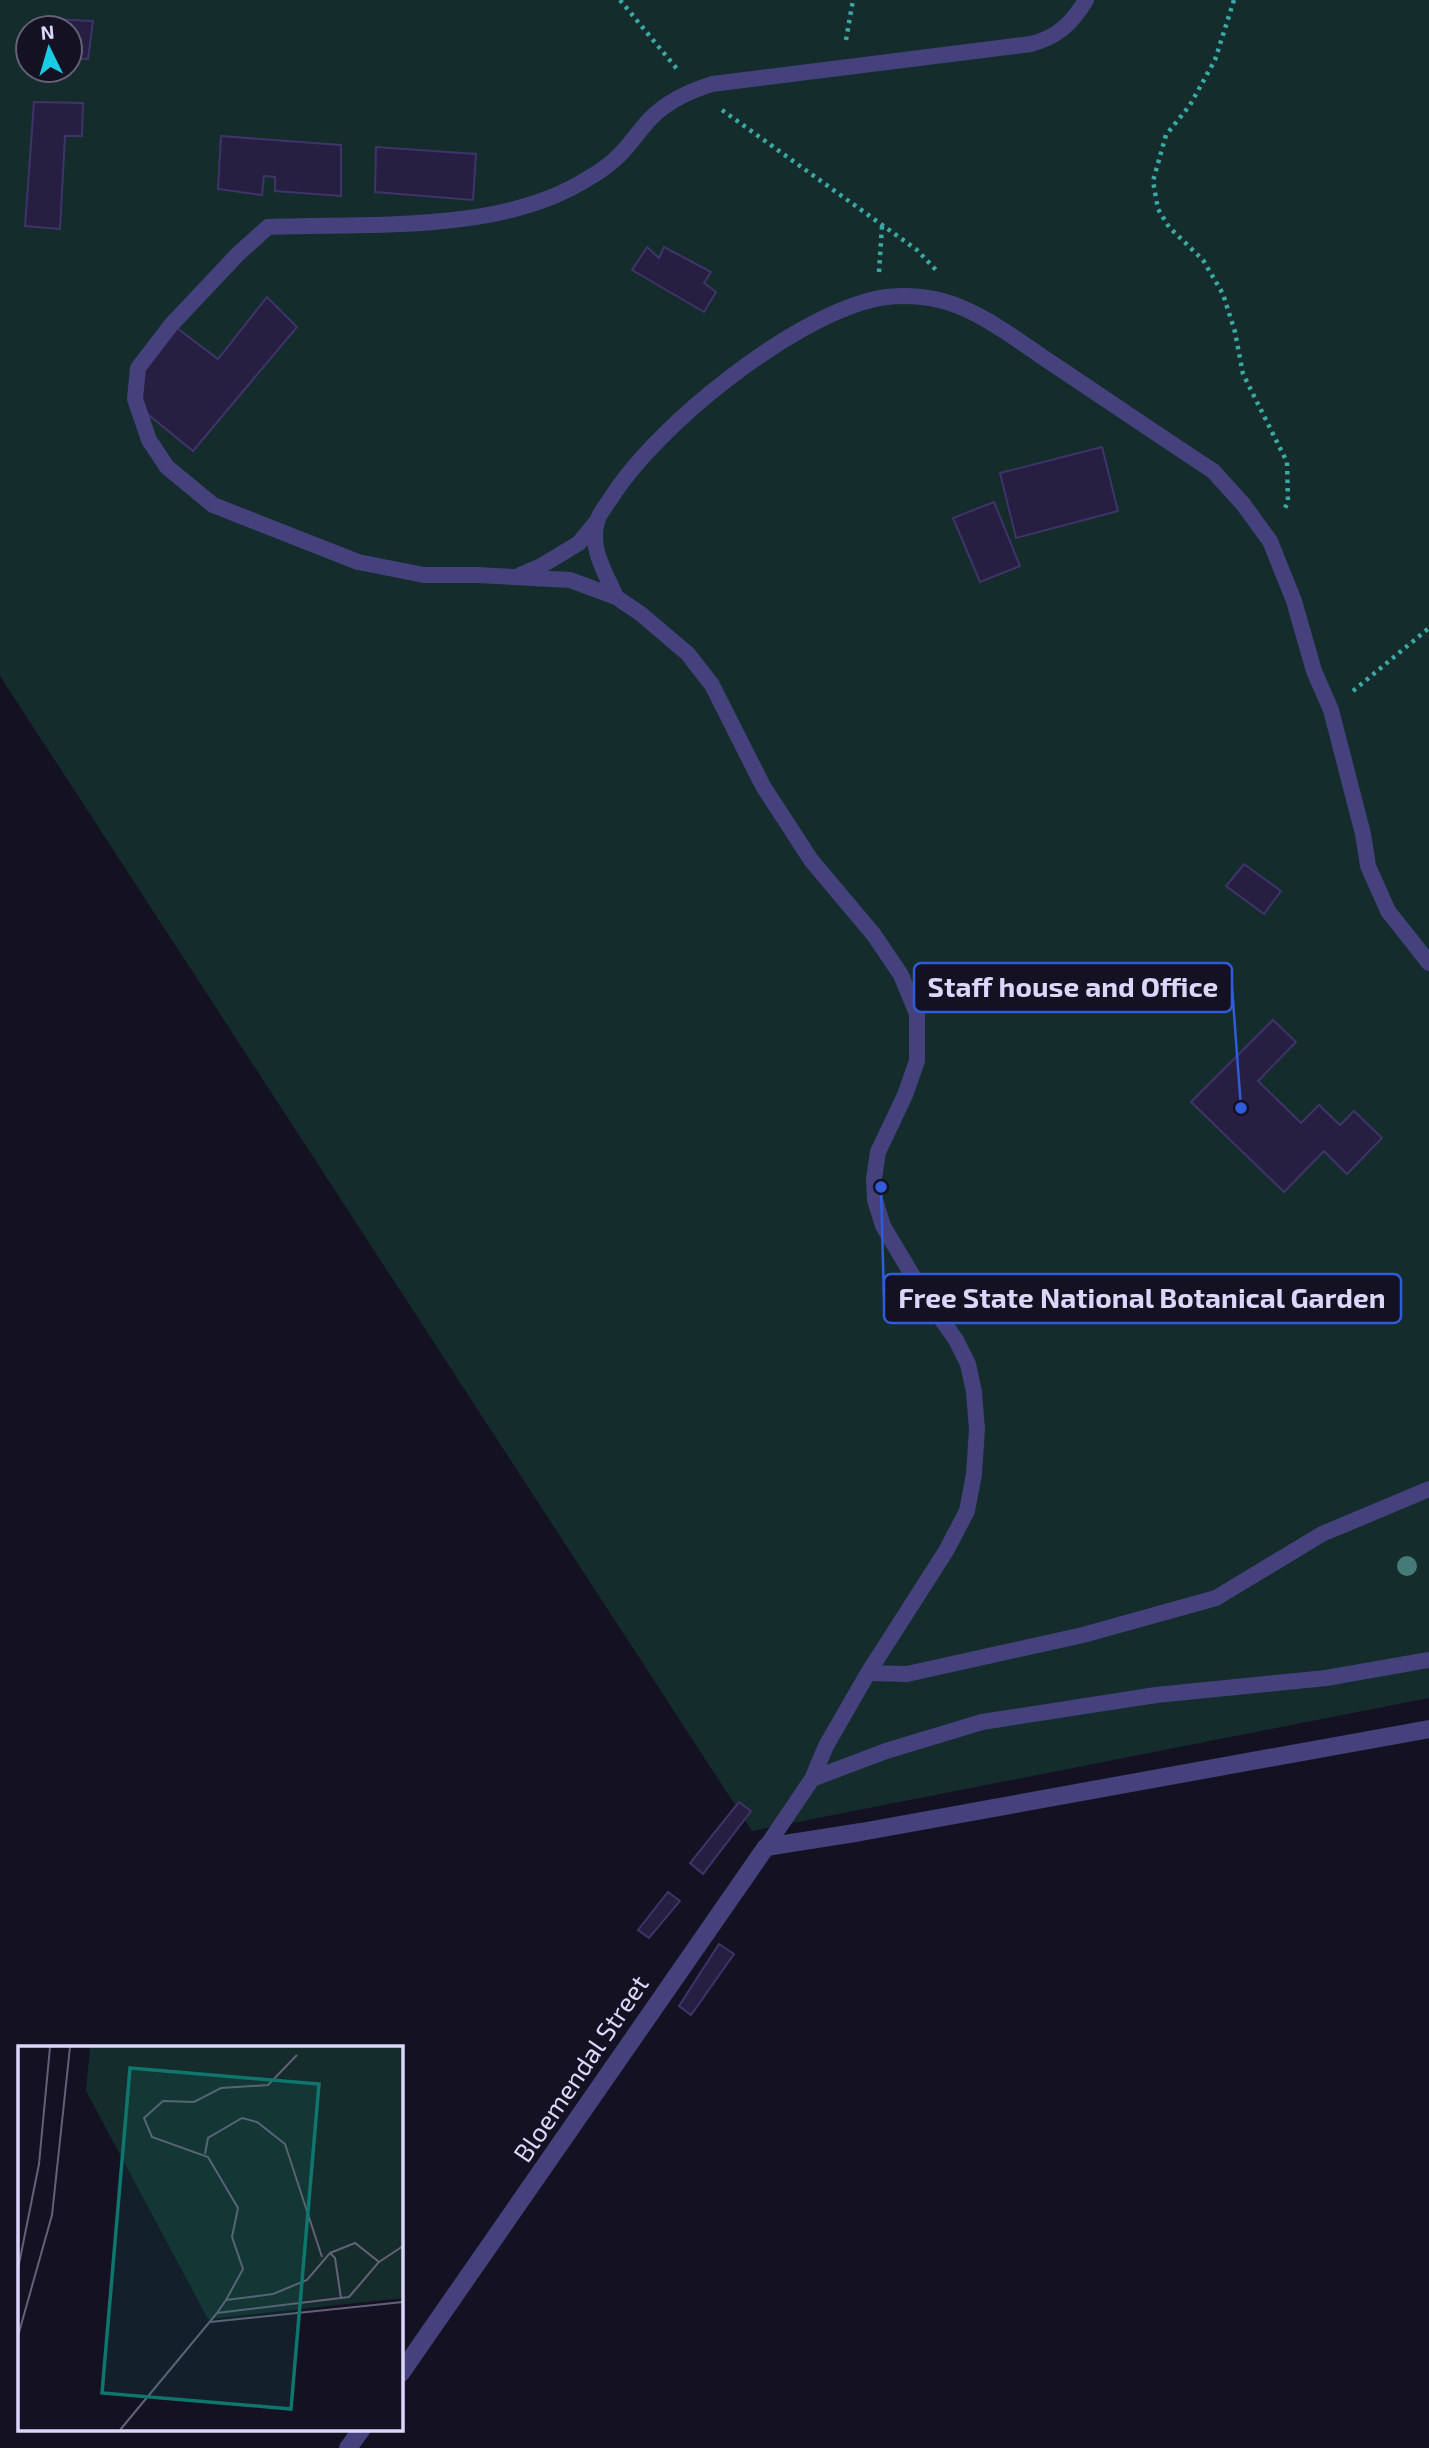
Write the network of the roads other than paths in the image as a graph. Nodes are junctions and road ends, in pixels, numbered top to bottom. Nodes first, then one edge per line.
1 (1086, 0) edge
2 (597, 521) junction
3 (516, 577) junction
4 (616, 597) junction
5 (1429, 963) edge
6 (1429, 1489) edge
7 (1429, 1660) edge
8 (868, 1673) junction
9 (1429, 1729) edge
10 (808, 1786) junction
11 (766, 1847) junction
12 (402, 2372) edge
13 (361, 2430) edge
14 (348, 2448) edge

1 - 3 lane, Bloemendal Street
2 - 3 lane
2 - 4 lane
2 - 5 lane
3 - 4 lane, Bloemendal Street
4 - 8 lane, Bloemendal Street
6 - 8 lane
7 - 10 lane
8 - 10 lane, Bloemendal Street
9 - 11 street
10 - 11 lane, Bloemendal Street
11 - 12 street, Bloemendal Street
13 - 14 street

